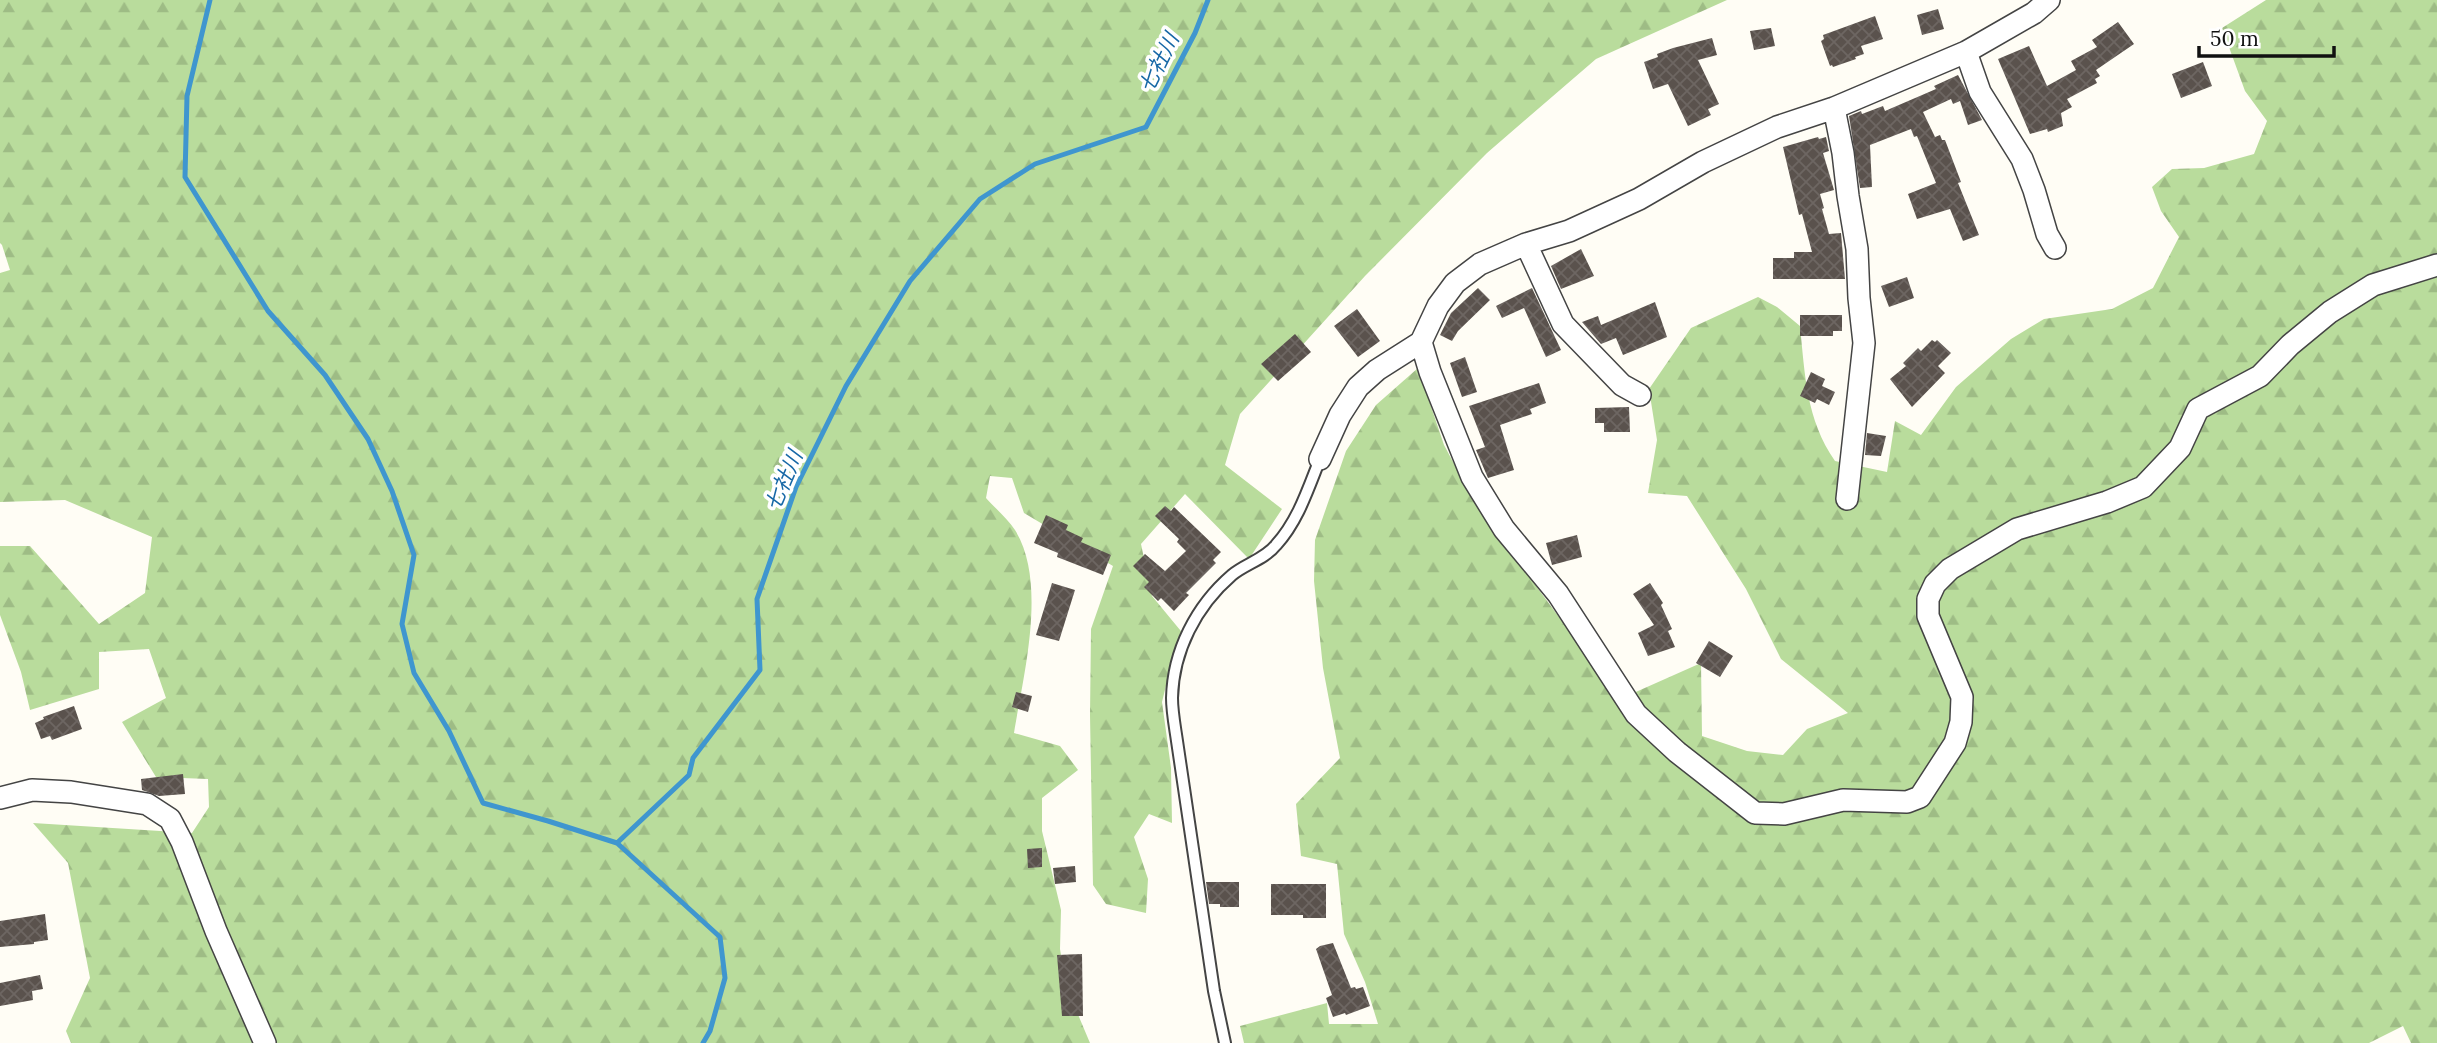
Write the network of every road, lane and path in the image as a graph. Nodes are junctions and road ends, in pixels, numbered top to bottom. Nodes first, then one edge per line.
1 (2049, 0) edge
2 (1966, 52) junction
3 (1834, 108) junction
4 (1526, 244) junction
5 (2055, 248) dead end
6 (2437, 265) edge
7 (1421, 342) junction
8 (1640, 395) dead end
9 (1320, 459) joint
10 (1847, 499) dead end
11 (0, 798) edge
12 (265, 1043) edge
13 (1225, 1043) edge

1 - 2 street
2 - 3 street
2 - 5 street
3 - 4 street
3 - 10 street
4 - 7 street
4 - 8 street
6 - 7 street
7 - 9 street
9 - 13 lane
11 - 12 street

